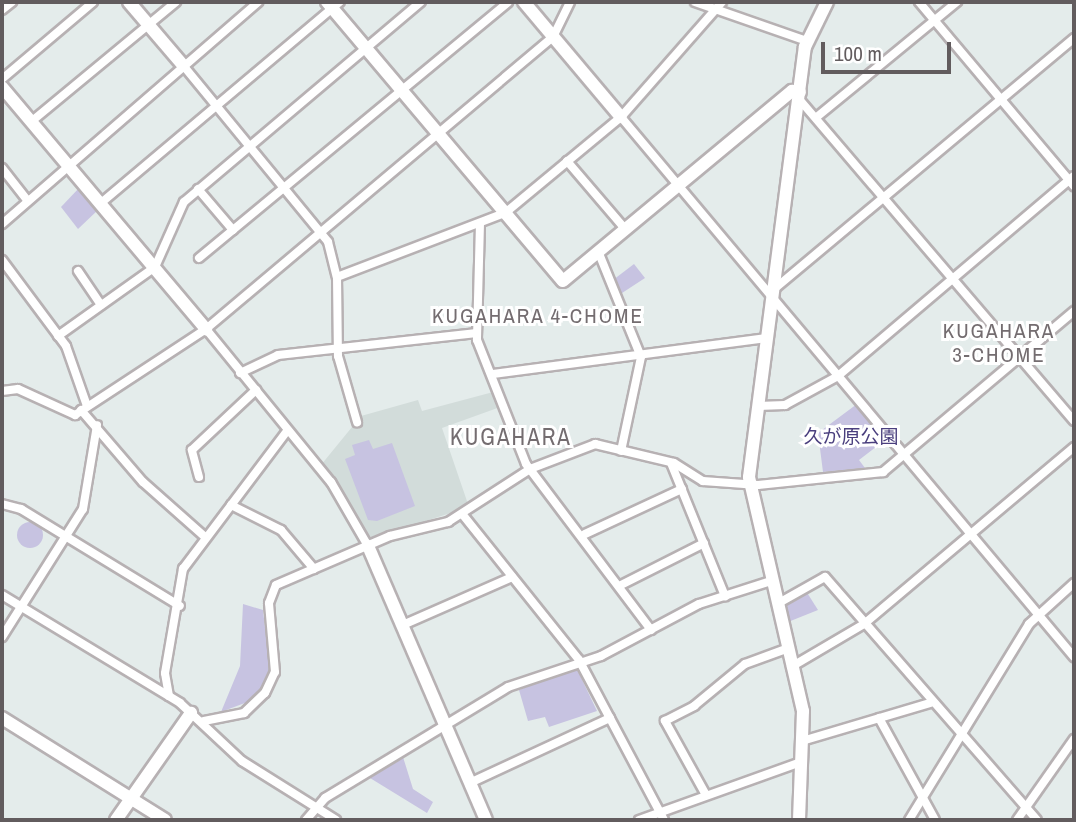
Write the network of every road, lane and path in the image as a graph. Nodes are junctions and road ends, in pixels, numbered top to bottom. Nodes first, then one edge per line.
1 (12, 2) edge
2 (93, 2) edge
3 (129, 2) edge
4 (176, 2) edge
5 (258, 2) edge
6 (421, 2) edge
7 (508, 2) edge
8 (524, 2) edge
9 (570, 2) edge
10 (695, 2) edge
11 (827, 2) edge
12 (919, 2) edge
13 (957, 2) edge
14 (333, 4) edge
15 (719, 6) edge
16 (2, 10) edge
17 (934, 20) junction
18 (149, 24) junction
19 (553, 37) junction
20 (1074, 38) edge
21 (807, 41) junction
22 (366, 48) junction
23 (182, 64) junction
24 (2, 79) edge
25 (2, 87) edge
26 (402, 90) junction
27 (799, 95) junction
28 (1001, 100) junction
29 (216, 105) junction
30 (818, 116) junction
31 (621, 117) junction
32 (32, 121) junction
33 (439, 134) junction
34 (250, 145) junction
35 (67, 161) junction
36 (567, 162) junction
37 (2, 168) edge
38 (1073, 181) edge
39 (679, 185) junction
40 (285, 188) junction
41 (198, 189) junction
42 (886, 197) junction
43 (27, 200) junction
44 (101, 203) junction
45 (505, 213) junction
46 (480, 223) junction
47 (2, 224) edge
48 (625, 229) junction
49 (233, 230) junction
50 (321, 232) junction
51 (598, 251) junction
52 (199, 258) dead end
53 (2, 260) edge
54 (155, 267) junction
55 (78, 271) dead end
56 (337, 277) junction
57 (954, 278) junction
58 (773, 294) junction
59 (101, 305) junction
60 (1074, 311) edge
61 (206, 329) junction
62 (477, 333) junction
63 (58, 335) junction
64 (767, 338) junction
65 (338, 349) junction
66 (640, 351) junction
67 (1020, 358) junction
68 (240, 373) junction
69 (493, 374) junction
70 (838, 376) junction
71 (256, 390) junction
72 (2, 391) edge
73 (758, 406) junction
74 (84, 408) junction
75 (1074, 421) edge
76 (357, 422) dead end
77 (97, 425) junction
78 (287, 431) junction
79 (1074, 447) edge
80 (621, 451) junction
81 (905, 455) junction
82 (671, 463) junction
83 (530, 469) junction
84 (199, 477) dead end
85 (750, 484) junction
86 (682, 489) junction
87 (2, 504) edge
88 (231, 505) junction
89 (463, 515) junction
90 (585, 534) junction
91 (973, 534) junction
92 (65, 537) junction
93 (205, 537) junction
94 (704, 543) junction
95 (368, 546) junction
96 (314, 569) junction
97 (512, 577) junction
98 (771, 581) junction
99 (1074, 583) edge
100 (621, 585) junction
101 (2, 595) edge
102 (725, 596) junction
103 (23, 604) junction
104 (776, 604) junction
105 (180, 606) junction
106 (1038, 614) junction
107 (405, 624) junction
108 (864, 624) junction
109 (651, 630) junction
110 (2, 637) edge
111 (786, 649) junction
112 (1074, 654) edge
113 (579, 660) junction
114 (791, 667) junction
115 (169, 696) junction
116 (930, 703) junction
117 (191, 713) junction
118 (2, 718) edge
119 (610, 718) junction
120 (879, 718) junction
121 (447, 720) junction
122 (204, 721) junction
123 (957, 733) junction
124 (1074, 739) edge
125 (802, 741) junction
126 (801, 762) junction
127 (474, 781) junction
128 (706, 795) junction
129 (922, 798) junction
130 (131, 799) junction
131 (314, 807) junction
132 (660, 810) junction
133 (1028, 810) junction
134 (116, 820) edge
135 (164, 820) edge
136 (306, 820) edge
137 (336, 820) edge
138 (486, 820) edge
139 (639, 820) edge
140 (664, 820) edge
141 (799, 820) edge
142 (909, 820) edge
143 (935, 820) edge
144 (1017, 820) edge
145 (1037, 820) edge

1 - 16 street
2 - 24 street
3 - 18 street
4 - 18 street
5 - 23 street
6 - 22 street
7 - 26 street
8 - 19 street
9 - 19 street
10 - 15 street
11 - 21 street
12 - 17 street
13 - 17 street
14 - 22 street
14 - 29 street
15 - 21 street
15 - 31 street
17 - 28 street
17 - 30 street
18 - 23 street
18 - 32 street
19 - 31 street
19 - 33 street
20 - 28 street
21 - 27 street
22 - 26 street
22 - 34 street
23 - 29 street
23 - 35 street
25 - 32 street
26 - 33 street
26 - 40 street
27 - 30 street
27 - 39 street
27 - 58 street
28 - 38 street
28 - 42 street
29 - 34 street
29 - 44 street
30 - 42 street
31 - 36 street
31 - 39 street
32 - 35 street
33 - 45 street
33 - 50 street
34 - 40 street
34 - 41 street
35 - 43 street
35 - 44 street
36 - 45 street
36 - 48 street
37 - 43 street
38 - 57 street
39 - 48 street
39 - 58 street
40 - 49 street
40 - 50 street
41 - 49 street
41 - 54 street
42 - 57 street
42 - 58 street
43 - 47 street
44 - 54 street
45 - 46 street
45 - 51 street
46 - 56 street
46 - 62 street
48 - 51 street
49 - 52 street
50 - 56 street
50 - 61 street
51 - 66 street
53 - 63 street
54 - 59 street
54 - 61 street
55 - 59 street
56 - 65 street
57 - 67 street
57 - 70 street
58 - 64 street
58 - 70 street
59 - 63 street
60 - 67 street
61 - 68 street
61 - 74 street
62 - 65 street
62 - 69 street
63 - 74 street
64 - 66 street
64 - 73 street
65 - 68 street
65 - 76 street
66 - 69 street
66 - 80 street
67 - 75 street
67 - 81 street
68 - 71 street
69 - 83 street
70 - 73 street
70 - 81 street
71 - 78 street
71 - 84 street
72 - 74 street
73 - 85 street
74 - 77 street
77 - 92 street
77 - 93 street
78 - 88 street
78 - 95 street
79 - 91 street
80 - 82 street
80 - 83 street
81 - 85 street
81 - 91 street
82 - 85 street
82 - 86 street
83 - 89 street
83 - 90 street
85 - 98 street
86 - 90 street
86 - 94 street
87 - 92 street
88 - 93 street
88 - 96 street
89 - 95 street
89 - 97 street
90 - 100 street
91 - 106 street
91 - 108 street
92 - 103 street
92 - 105 street
93 - 105 street
94 - 100 street
94 - 102 street
95 - 96 street
95 - 107 street
96 - 122 street
97 - 107 street
97 - 113 street
98 - 102 street
98 - 104 street
99 - 106 street
100 - 109 street
101 - 103 street
102 - 109 street
103 - 110 street
103 - 115 street
104 - 108 street
104 - 111 street
105 - 115 street
106 - 112 street
106 - 123 street
107 - 121 street
108 - 114 street
108 - 116 street
109 - 113 street
111 - 114 street
111 - 128 street
113 - 119 street
113 - 121 street
114 - 125 street
115 - 117 street
116 - 120 street
116 - 123 street
117 - 122 street
117 - 130 street
118 - 130 street
119 - 127 street
119 - 132 street
120 - 125 street
120 - 129 street
121 - 127 street
121 - 131 street
122 - 131 street
123 - 129 street
123 - 133 street
124 - 133 street
125 - 126 street
126 - 128 street
126 - 141 street
127 - 138 street
128 - 132 street
129 - 142 street
129 - 143 street
130 - 134 street
130 - 135 street
131 - 136 street
131 - 137 street
132 - 139 street
132 - 140 street
133 - 144 street
133 - 145 street

